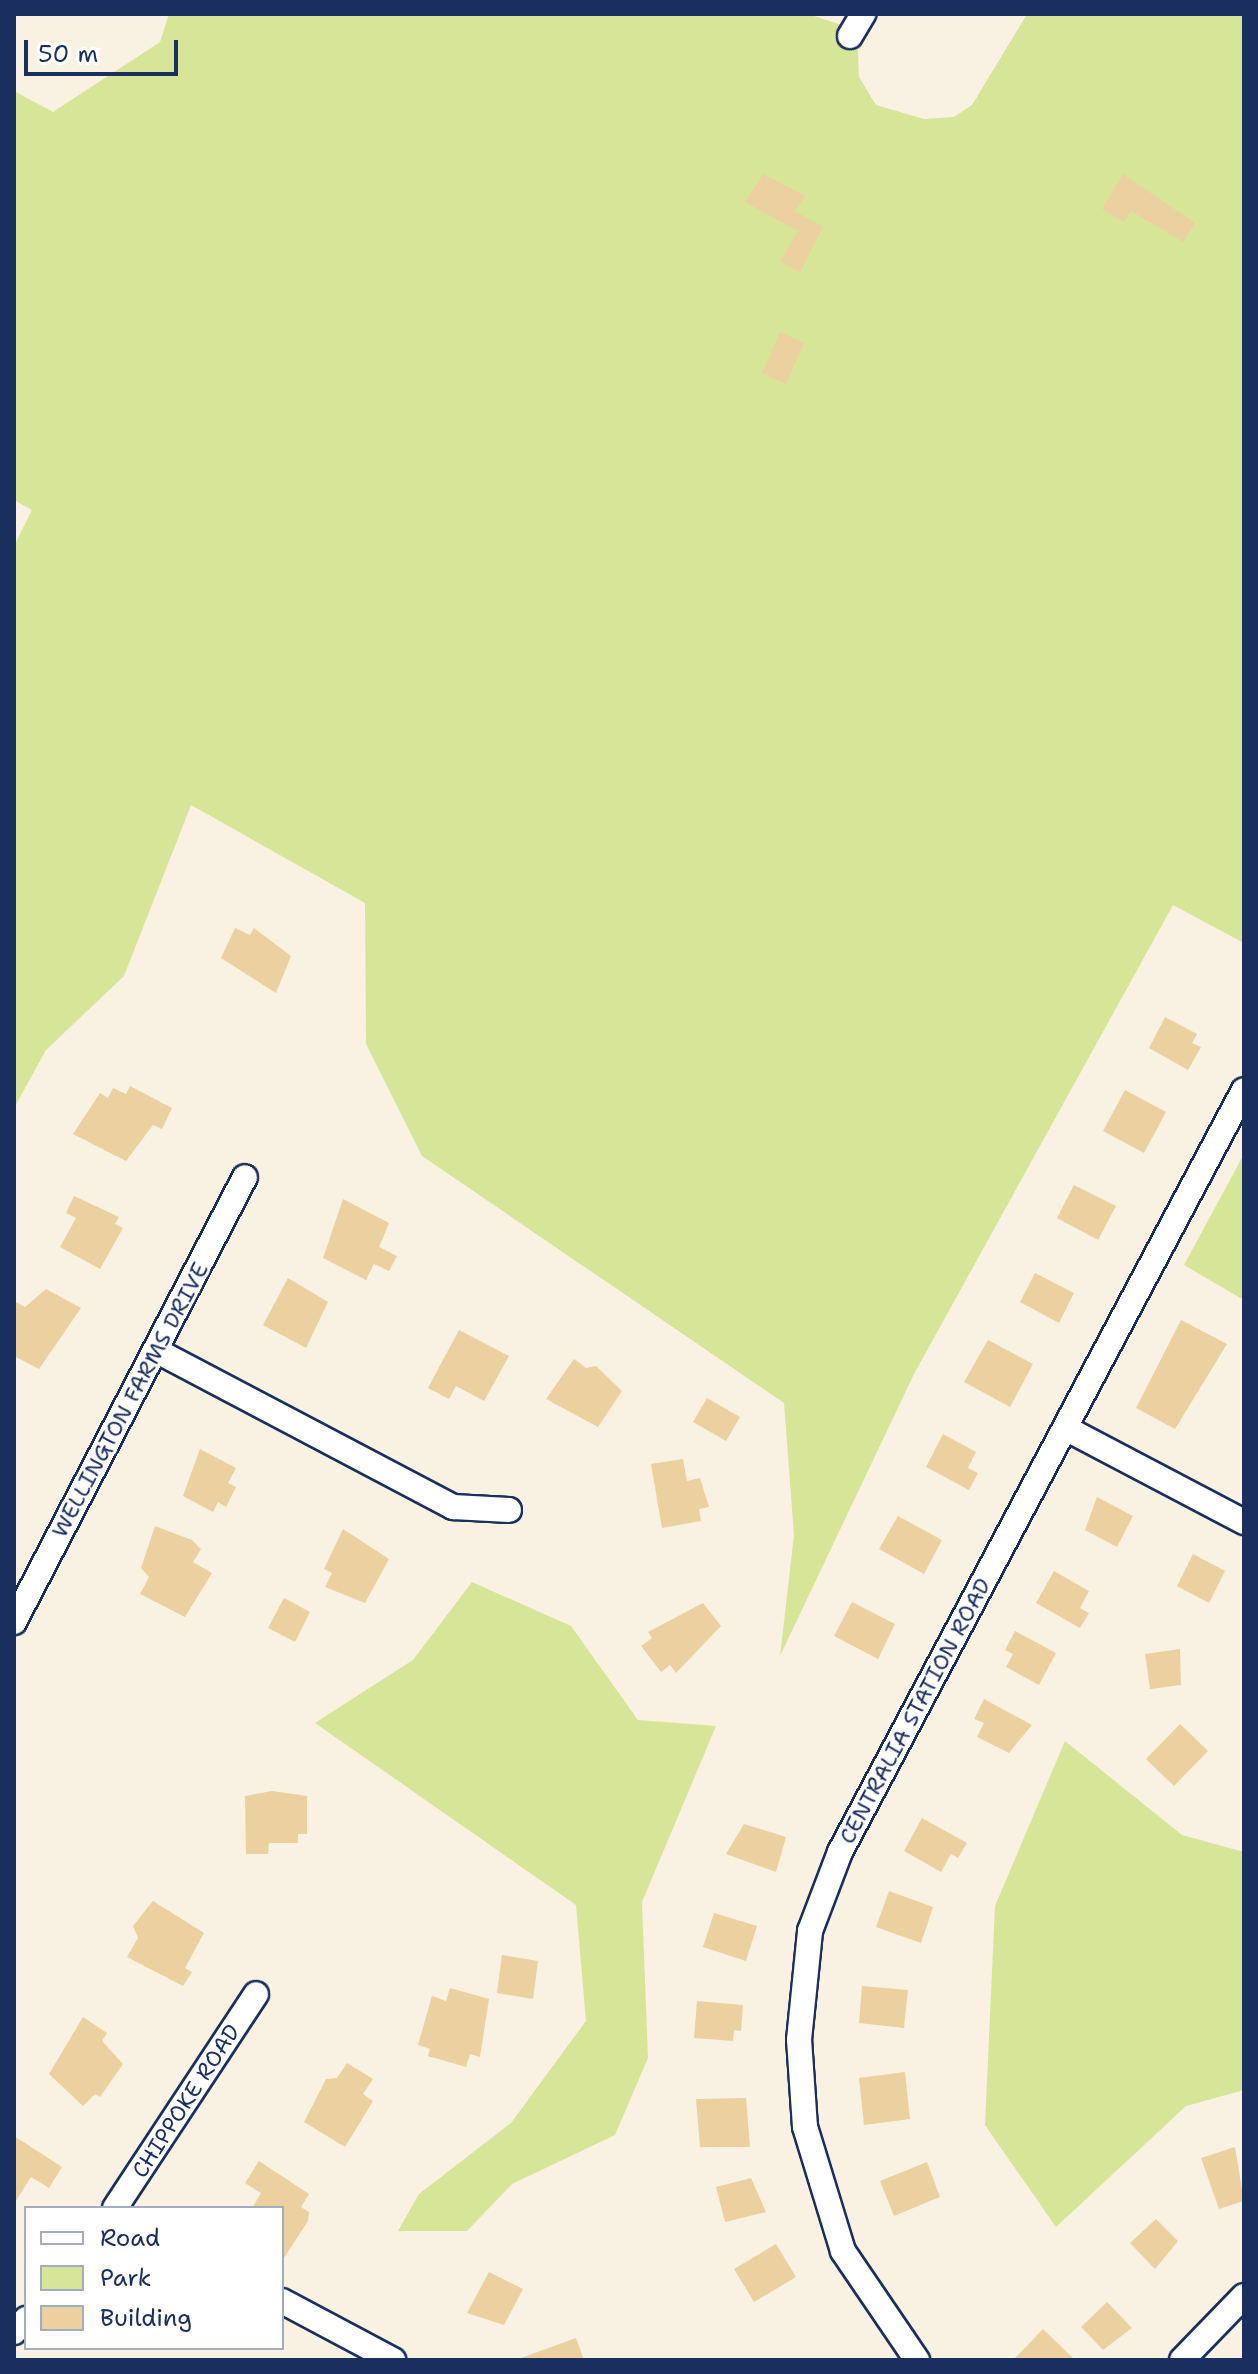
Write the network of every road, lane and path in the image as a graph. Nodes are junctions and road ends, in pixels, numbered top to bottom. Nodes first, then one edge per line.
1 (863, 14) edge
2 (850, 36) dead end
3 (1244, 1090) edge
4 (245, 1177) dead end
5 (157, 1351) junction
6 (1067, 1429) junction
7 (509, 1510) dead end
8 (1244, 1522) edge
9 (14, 1622) edge
10 (256, 1994) dead end
11 (125, 2205) edge
12 (1244, 2296) edge
13 (284, 2302) edge
14 (393, 2360) edge
15 (917, 2360) edge
16 (1182, 2360) edge

1 - 2 street
3 - 6 street, CENTRALIA STATION ROAD
4 - 5 street, WELLINGTON FARMS DRIVE
5 - 7 street
5 - 9 street, WELLINGTON FARMS DRIVE
6 - 8 street
6 - 15 street, CENTRALIA STATION ROAD
10 - 11 street, CHIPPOKE ROAD
12 - 16 street
13 - 14 street

